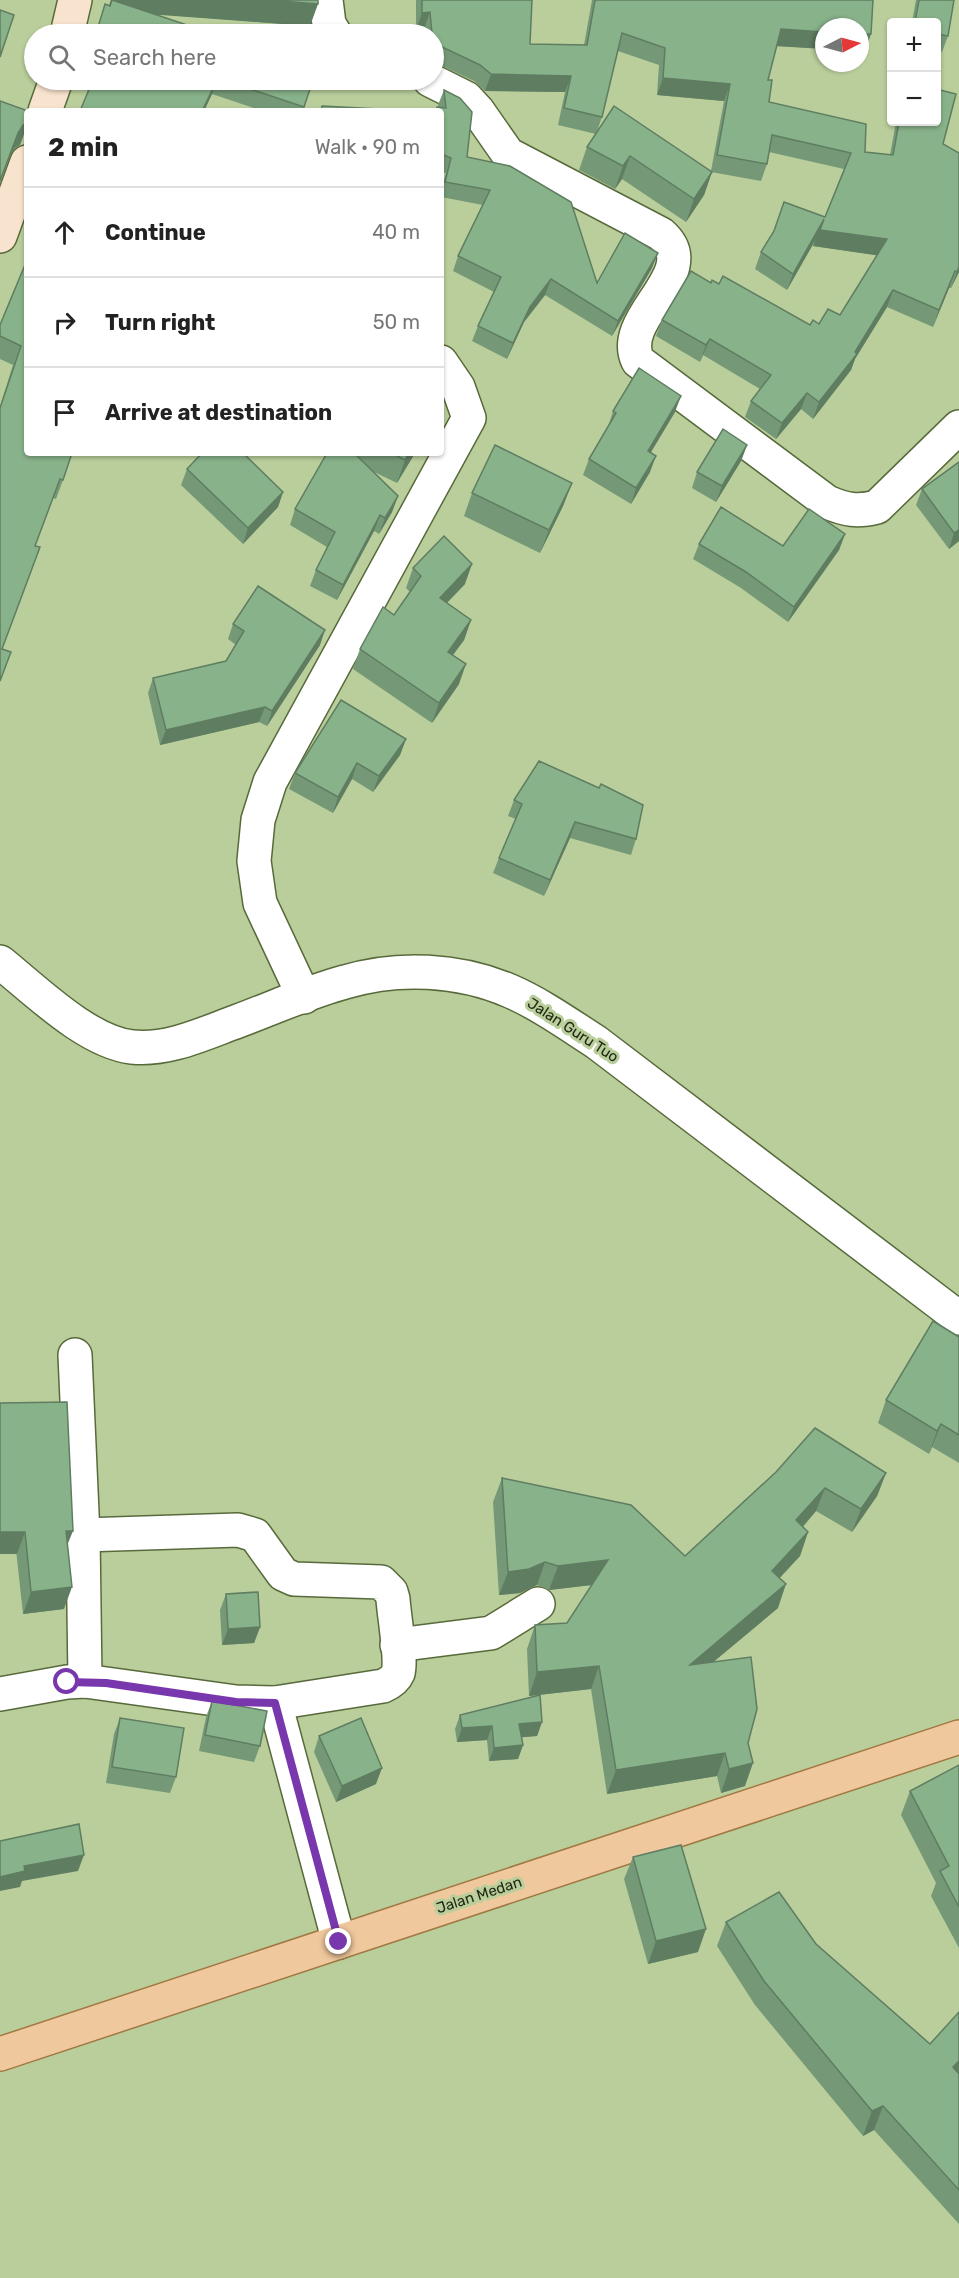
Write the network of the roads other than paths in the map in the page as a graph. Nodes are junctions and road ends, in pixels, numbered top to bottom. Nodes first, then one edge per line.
1 (75, 0) edge
2 (326, 0) edge
3 (69, 24) edge
4 (328, 24) edge
5 (444, 87) edge
6 (52, 90) edge
7 (46, 108) edge
8 (24, 170) edge
9 (0, 236) edge
10 (444, 366) edge
11 (959, 428) edge
12 (0, 962) edge
13 (304, 997) junction
14 (959, 1318) edge
15 (75, 1355) dead end
16 (83, 1535) junction
17 (538, 1604) dead end
18 (397, 1645) junction
19 (85, 1681) junction
20 (0, 1694) edge
21 (275, 1703) junction
22 (959, 1737) edge
23 (339, 1942) junction
24 (0, 2054) edge

1 - 3 street
2 - 4 street
5 - 11 street
6 - 7 street
8 - 9 street
10 - 13 street
12 - 13 street, Jalan Guru Tuo
13 - 14 street, Jalan Guru Tuo
15 - 16 street
16 - 18 street
16 - 19 street
17 - 18 street
18 - 21 street
19 - 20 street
19 - 21 street
21 - 23 street
22 - 23 main road, Jalan Medan
23 - 24 main road, Jalan Medan

